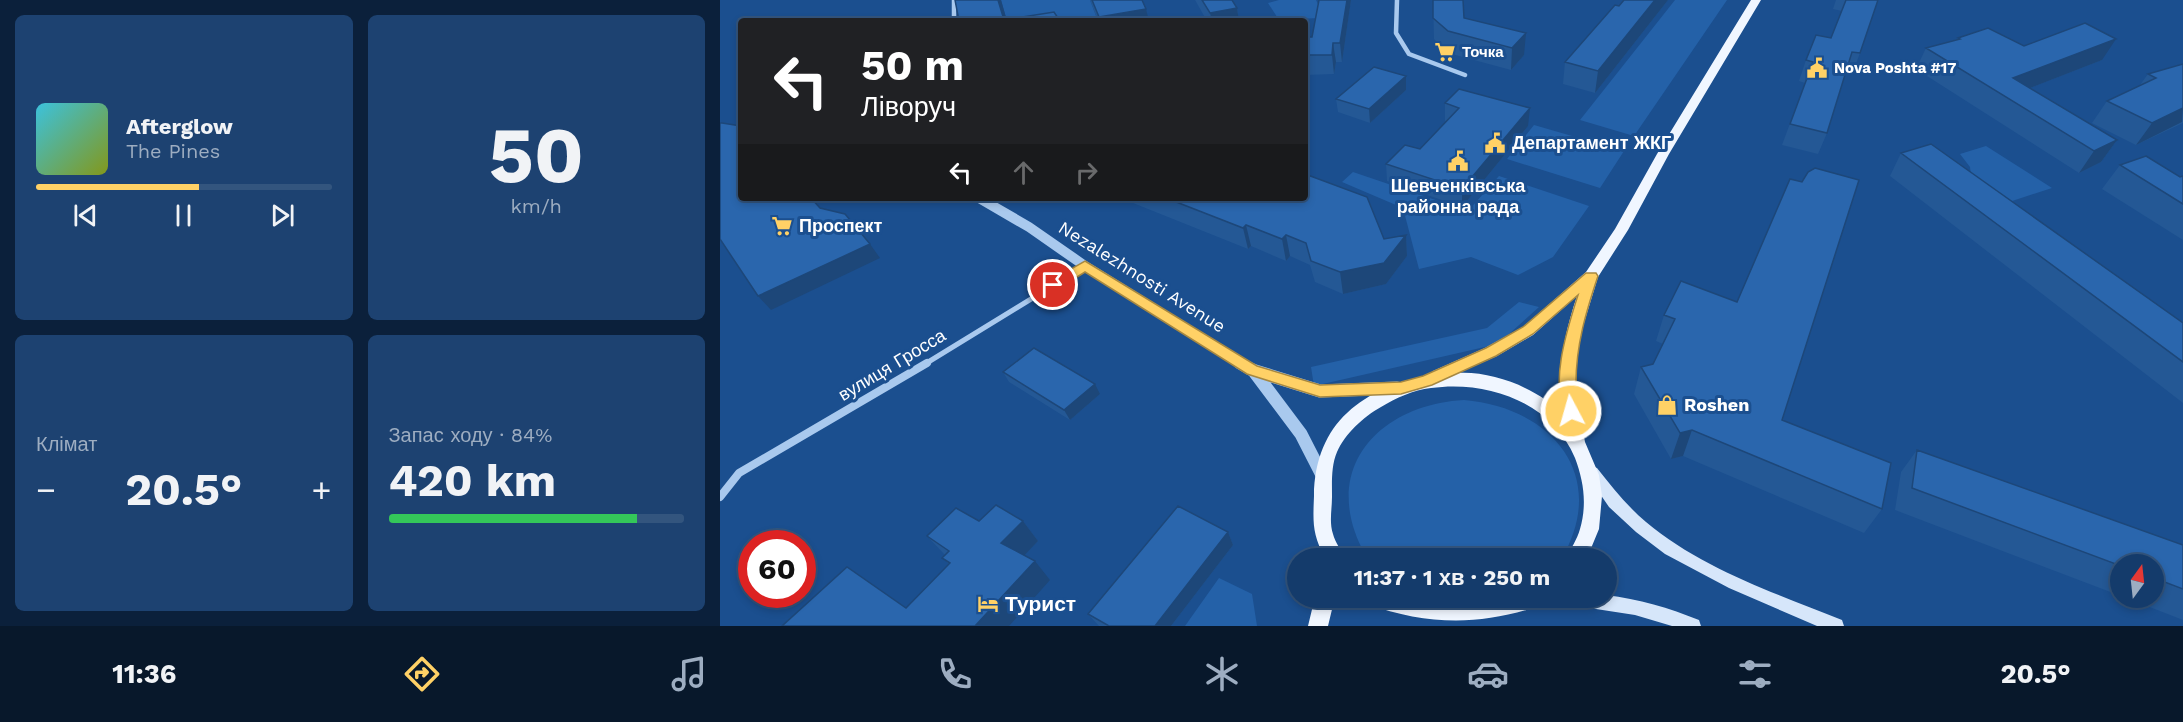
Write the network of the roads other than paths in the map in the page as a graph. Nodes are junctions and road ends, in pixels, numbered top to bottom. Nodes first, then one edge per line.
1 (954, 0) edge
2 (1397, 0) edge
3 (1756, 0) edge
4 (954, 18) edge
5 (1465, 75) dead end
6 (984, 201) edge
7 (1085, 266) junction
8 (1591, 276) junction
9 (1252, 370) junction
10 (1427, 381) junction
11 (1401, 388) junction
12 (1577, 444) junction
13 (1587, 463) junction
14 (1323, 479) junction
15 (720, 497) edge
16 (1330, 548) edge
17 (1581, 548) edge
18 (1617, 603) edge
19 (1322, 608) edge
20 (1394, 608) edge
21 (1517, 608) edge
22 (1477, 622) edge
23 (1318, 626) edge
24 (1693, 626) edge
25 (1836, 626) edge

1 - 4 street
2 - 5 street
3 - 8 main road
6 - 7 street, Nezalezhnosti Avenue
7 - 9 street, Nezalezhnosti Avenue
7 - 15 street, вулиця Гросса
8 - 10 main road
8 - 12 main road
9 - 11 street
9 - 14 street
10 - 11 main road
10 - 12 main road
11 - 14 main road
12 - 13 main road
13 - 17 main road
13 - 25 main road
14 - 16 main road
18 - 24 main road
19 - 23 main road
20 - 22 main road
21 - 22 main road

